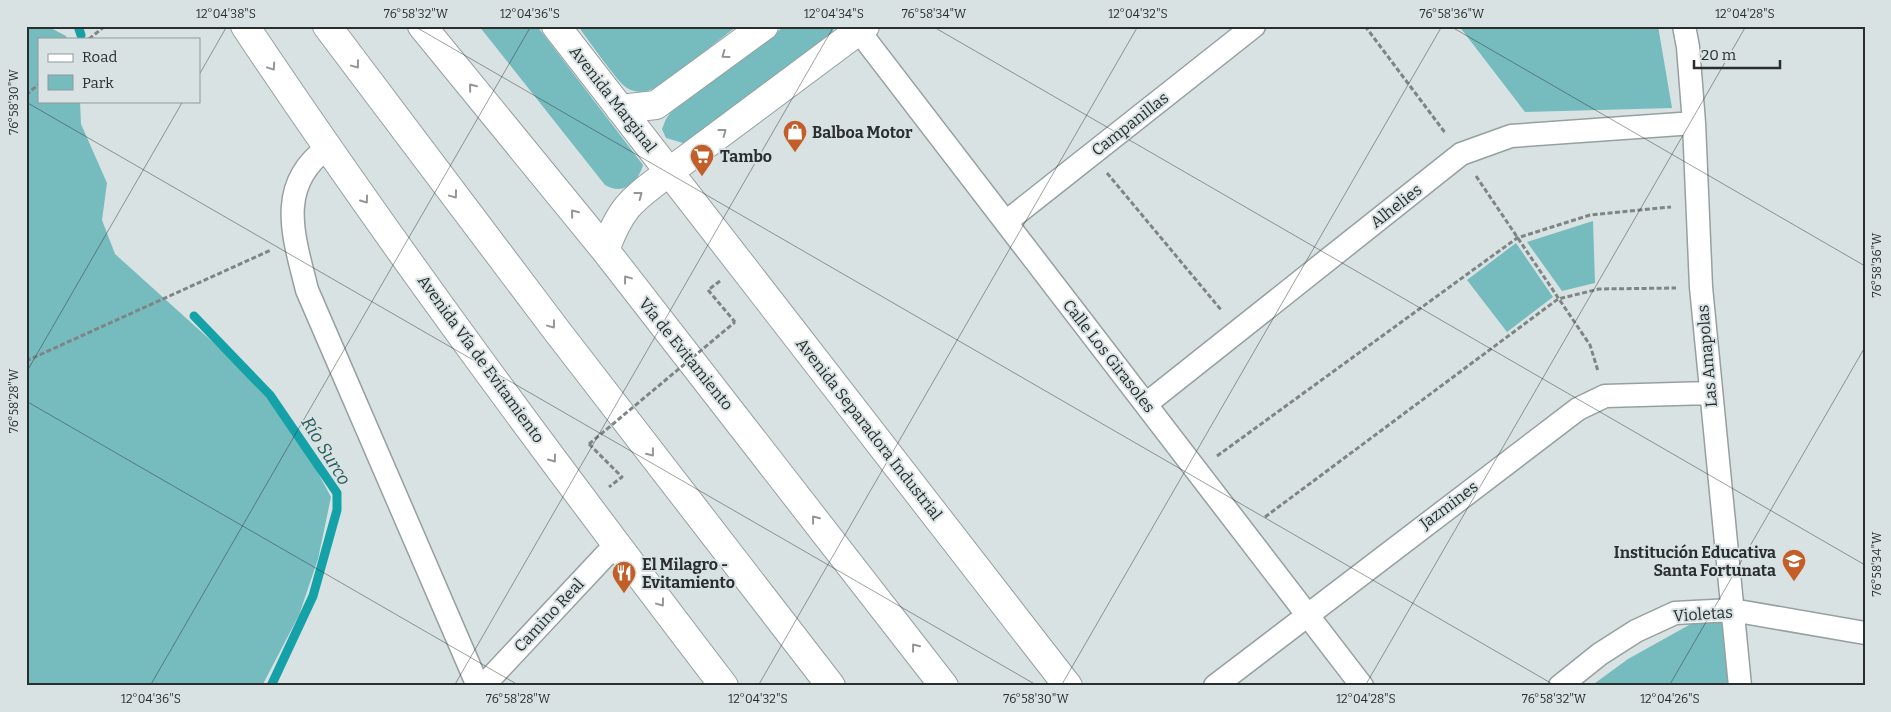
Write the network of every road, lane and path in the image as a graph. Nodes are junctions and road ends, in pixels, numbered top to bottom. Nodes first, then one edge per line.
1 (105, 26) edge
2 (245, 26) edge
3 (327, 26) edge
4 (422, 26) edge
5 (556, 26) edge
6 (764, 26) edge
7 (1254, 26) edge
8 (1365, 26) edge
9 (1684, 26) edge
10 (859, 28) edge
11 (91, 38) edge
12 (38, 85) edge
13 (26, 95) edge
14 (620, 109) junction
15 (1694, 123) junction
16 (327, 148) junction
17 (1461, 154) junction
18 (1092, 155) junction
19 (669, 172) junction
20 (1697, 205) junction
21 (1006, 222) junction
22 (1518, 238) junction
23 (294, 239) junction
24 (605, 250) junction
25 (1701, 287) junction
26 (708, 290) dead end
27 (1558, 299) junction
28 (1238, 331) junction
29 (26, 362) edge
30 (1710, 393) junction
31 (1605, 396) junction
32 (1146, 404) junction
33 (1197, 471) junction
34 (622, 476) dead end
35 (1244, 532) junction
36 (616, 544) junction
37 (1732, 610) junction
38 (1307, 614) junction
39 (1865, 633) edge
40 (478, 686) edge
41 (483, 686) edge
42 (724, 686) edge
43 (832, 686) edge
44 (944, 686) edge
45 (1068, 686) edge
46 (1215, 686) edge
47 (1362, 686) edge
48 (1560, 686) edge
49 (1740, 686) edge

1 - 11 path
2 -> 16 main road, Avenida Vía de Evitamiento
3 -> 43 main road
24 -> 4 main road, Vía de Evitamiento
5 - 14 main road, Avenida Marginal
6 -> 14 main road
7 - 18 street, Campanillas
8 - 17 path
9 - 15 street, Las Amapolas
19 -> 10 main road
10 - 21 street, Calle Los Girasoles
12 - 13 path
14 - 19 main road, Avenida Marginal
15 - 17 street, Alhelies
15 - 20 street, Las Amapolas
16 - 23 street
16 -> 36 main road, Avenida Vía de Evitamiento
17 - 22 path
17 - 28 street, Alhelies
18 - 21 street, Campanillas
18 - 28 path
24 -> 19 main road
19 - 45 main road, Avenida Separadora Industrial
20 - 22 path
20 - 25 street, Las Amapolas
21 - 32 street, Calle Los Girasoles
22 - 27 path
22 - 33 path
23 - 29 path
23 - 40 street
44 -> 24 main road, Vía de Evitamiento
25 - 27 path
25 - 30 street, Las Amapolas
26 - 34 path, bridge
27 - 31 path
27 - 35 path
28 - 32 street, Alhelies
30 - 31 street, Jazmines
30 - 37 street, Las Amapolas
31 - 38 street, Jazmines
32 - 33 street, Calle Los Girasoles
33 - 35 street, Calle Los Girasoles
35 - 38 street, Calle Los Girasoles
36 - 41 street, Camino Real
36 -> 42 main road, Avenida Vía de Evitamiento
37 - 39 street, Violetas
37 - 48 street, Violetas
37 - 49 street, Las Amapolas
38 - 46 street, Jazmines
38 - 47 street, Calle Los Girasoles

